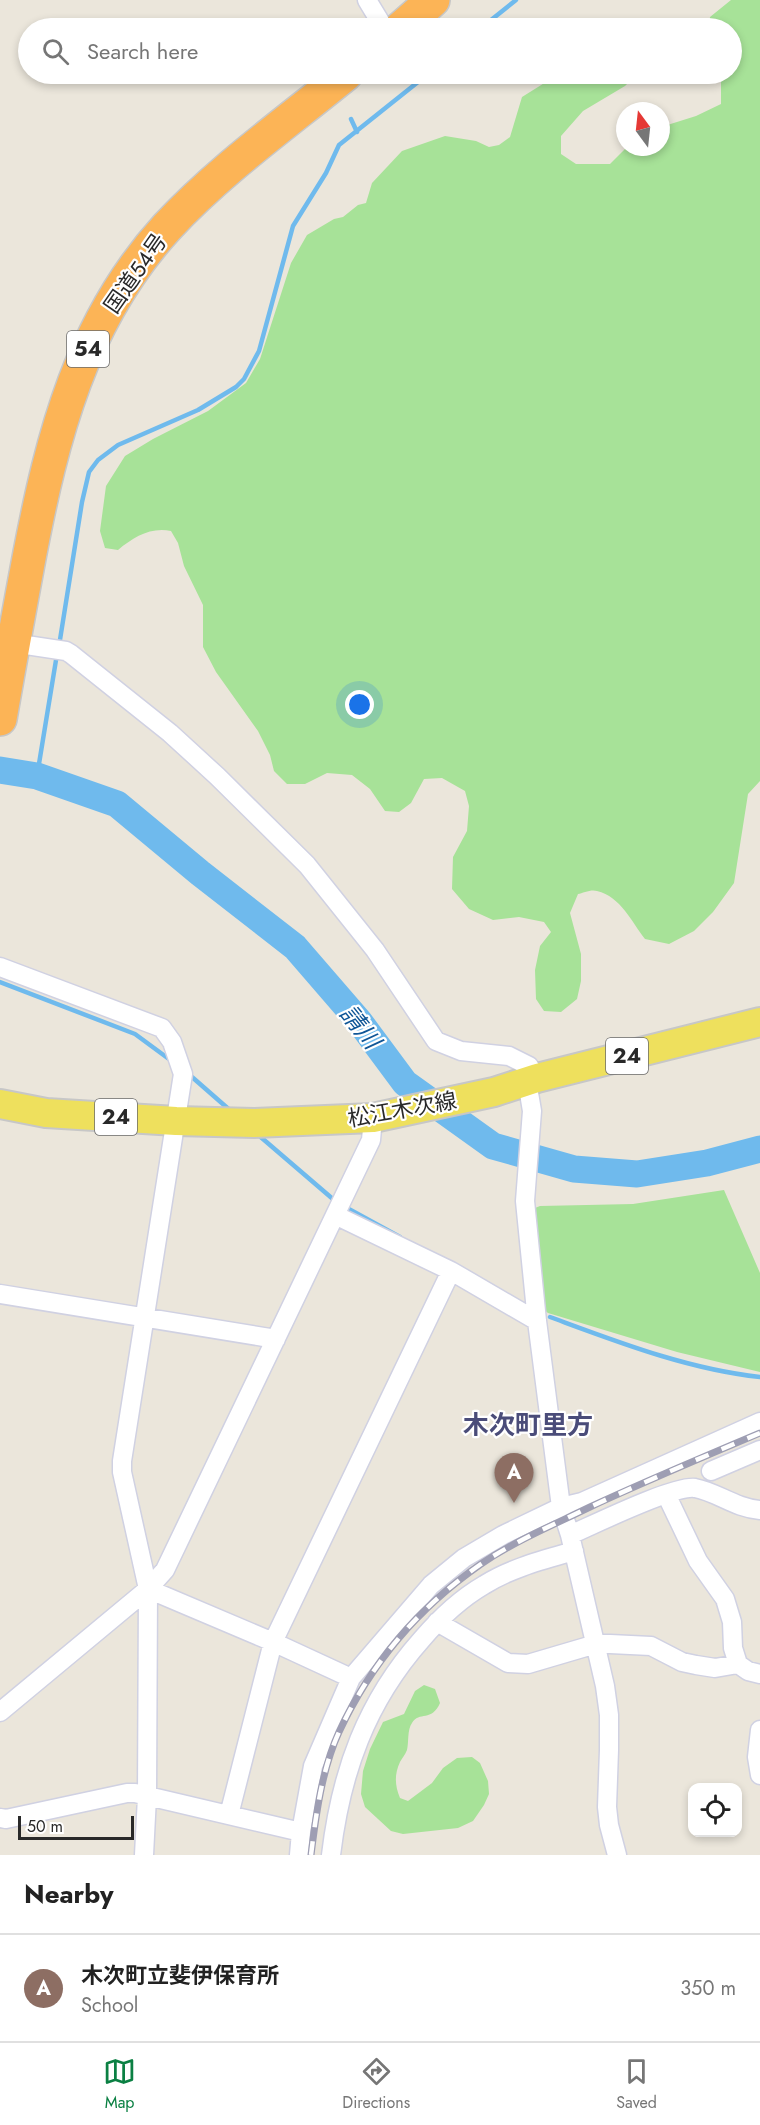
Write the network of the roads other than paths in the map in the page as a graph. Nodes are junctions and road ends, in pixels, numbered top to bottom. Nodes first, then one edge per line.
1 (367, 0) edge
2 (433, 0) edge
3 (378, 18) edge
4 (412, 18) edge
5 (334, 84) edge
6 (13, 643) junction
7 (0, 719) edge
8 (0, 967) edge
9 (760, 1022) edge
10 (532, 1080) junction
11 (0, 1104) edge
12 (383, 1117) junction
13 (176, 1120) junction
14 (335, 1215) junction
15 (451, 1271) junction
16 (0, 1294) edge
17 (145, 1320) junction
18 (537, 1321) junction
19 (276, 1339) junction
20 (760, 1422) edge
21 (760, 1450) edge
22 (711, 1471) dead end
23 (666, 1494) junction
24 (561, 1507) junction
25 (760, 1510) edge
26 (572, 1543) junction
27 (148, 1589) junction
28 (437, 1622) junction
29 (273, 1642) junction
30 (596, 1644) junction
31 (738, 1664) junction
32 (760, 1674) edge
33 (351, 1678) junction
34 (0, 1712) edge
35 (760, 1730) edge
36 (760, 1775) edge
37 (147, 1797) junction
38 (229, 1815) junction
39 (0, 1818) edge
40 (301, 1833) junction
41 (144, 1855) edge
42 (299, 1855) edge
43 (331, 1855) edge
44 (617, 1855) edge

1 - 3 street
2 - 4 highway
5 - 6 highway, 国道54号 / 54
6 - 7 highway, 国道54号 / 54
6 - 10 street
8 - 13 street
9 - 10 main road, 松江木次線 / 24
10 - 12 main road, 松江木次線 / 24
10 - 18 street
11 - 13 main road, 松江木次線 / 24
12 - 13 main road, 松江木次線 / 24
12 - 14 street
13 - 17 street
14 - 15 street
14 - 19 street
15 - 18 street
15 - 29 street
16 - 17 street
17 - 19 street
17 - 27 street
18 - 24 street
19 - 27 street
20 - 24 street
21 - 22 street
23 - 25 street
23 - 26 street
23 - 31 street
24 - 26 street
24 - 33 street
26 - 28 street
26 - 30 street
27 - 29 street
27 - 34 street
27 - 37 street
28 - 30 street
28 - 43 street
29 - 33 street
29 - 38 street
30 - 31 street
30 - 44 street
31 - 32 street
33 - 40 street
35 - 36 street
37 - 38 street
37 - 39 street
37 - 41 street
38 - 40 street
40 - 42 street

